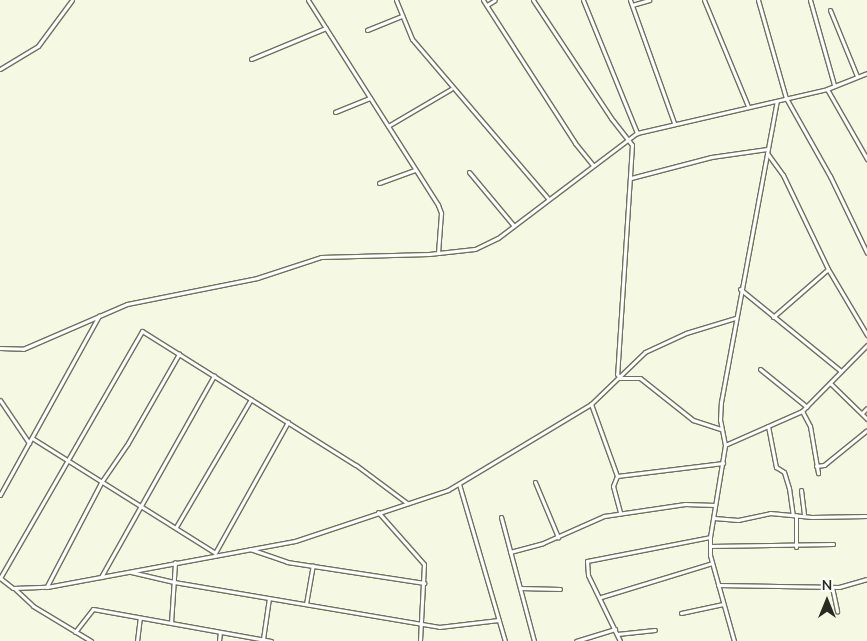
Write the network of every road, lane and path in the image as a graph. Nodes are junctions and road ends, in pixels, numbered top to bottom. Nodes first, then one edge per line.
1 (72, 0) edge
2 (308, 0) edge
3 (396, 0) edge
4 (484, 0) edge
5 (495, 0) edge
6 (533, 0) edge
7 (583, 0) edge
8 (630, 0) edge
9 (649, 0) edge
10 (704, 0) edge
11 (758, 0) edge
12 (810, 0) edge
13 (486, 5) junction
14 (632, 5) junction
15 (830, 10) dead end
16 (401, 16) junction
17 (326, 28) junction
18 (367, 30) dead end
19 (251, 59) dead end
20 (0, 69) edge
21 (867, 73) edge
22 (857, 76) junction
23 (834, 85) junction
24 (452, 89) junction
25 (827, 89) junction
26 (370, 98) junction
27 (786, 98) junction
28 (777, 100) junction
29 (748, 106) junction
30 (335, 112) dead end
31 (674, 123) junction
32 (388, 126) junction
33 (637, 133) junction
34 (628, 139) junction
35 (767, 151) junction
36 (867, 159) edge
37 (592, 165) junction
38 (415, 170) junction
39 (469, 172) dead end
40 (631, 178) junction
41 (379, 183) dead end
42 (548, 198) junction
43 (514, 226) junction
44 (438, 253) junction
45 (867, 253) edge
46 (828, 269) junction
47 (740, 289) junction
48 (99, 316) junction
49 (773, 317) junction
50 (735, 318) junction
51 (867, 335) edge
52 (867, 345) edge
53 (0, 348) edge
54 (179, 354) junction
55 (760, 370) dead end
56 (841, 371) junction
57 (214, 376) junction
58 (620, 378) junction
59 (830, 383) junction
60 (251, 399) junction
61 (0, 400) edge
62 (591, 404) junction
63 (807, 407) junction
64 (867, 408) edge
65 (802, 411) junction
66 (862, 413) junction
67 (867, 419) edge
68 (288, 422) junction
69 (768, 426) junction
70 (721, 429) junction
71 (867, 430) edge
72 (32, 438) junction
73 (29, 443) junction
74 (725, 445) junction
75 (68, 460) junction
76 (722, 463) junction
77 (816, 466) junction
78 (818, 473) dead end
79 (617, 476) junction
80 (102, 481) junction
81 (534, 482) dead end
82 (0, 484) edge
83 (460, 484) junction
84 (3, 489) junction
85 (801, 490) dead end
86 (0, 495) edge
87 (407, 503) junction
88 (714, 505) junction
89 (140, 506) junction
90 (378, 512) junction
91 (620, 513) junction
92 (804, 514) junction
93 (794, 515) junction
94 (867, 516) edge
95 (501, 517) dead end
96 (714, 518) junction
97 (176, 527) junction
98 (558, 537) junction
99 (710, 537) junction
100 (834, 544) dead end
101 (710, 546) junction
102 (796, 547) junction
103 (250, 549) junction
104 (510, 552) junction
105 (214, 553) junction
106 (175, 562) junction
107 (712, 563) junction
108 (313, 566) junction
109 (128, 571) junction
110 (0, 578) edge
111 (101, 578) junction
112 (867, 579) edge
113 (174, 582) junction
114 (424, 583) junction
115 (718, 584) junction
116 (47, 586) junction
117 (832, 587) junction
118 (13, 588) junction
119 (520, 588) junction
120 (560, 589) dead end
121 (601, 597) junction
122 (269, 598) junction
123 (306, 604) junction
124 (723, 604) junction
125 (838, 611) dead end
126 (681, 612) dead end
127 (140, 618) junction
128 (500, 620) junction
129 (171, 623) junction
130 (420, 624) junction
131 (615, 629) junction
132 (655, 630) dead end
133 (75, 632) junction
134 (220, 632) junction
135 (617, 634) junction
136 (263, 639) junction
137 (91, 641) edge
138 (137, 641) edge
139 (219, 641) edge
140 (271, 641) edge
141 (420, 641) edge
142 (505, 641) edge
143 (534, 641) edge
144 (576, 641) edge
145 (620, 641) edge
146 (734, 641) edge

1 - 20 street
2 - 17 street
3 - 16 street
4 - 13 street
5 - 13 street
6 - 34 street
7 - 33 street
8 - 14 street
9 - 14 street
10 - 29 street
11 - 27 street
12 - 23 street
13 - 37 street
14 - 31 street
15 - 22 street
16 - 18 street
16 - 24 street
17 - 19 street
17 - 26 street
21 - 22 street
22 - 23 street
23 - 25 street
24 - 32 street
24 - 42 street
25 - 27 street
25 - 36 street
26 - 30 street
26 - 32 street
27 - 28 street
27 - 45 street
28 - 29 street
28 - 35 street
29 - 31 street
31 - 33 street
32 - 38 street
33 - 34 street
34 - 37 street
34 - 40 street
35 - 40 street
35 - 46 street
35 - 47 street
37 - 42 street
38 - 41 street
38 - 44 street
39 - 43 street
40 - 58 street
42 - 43 street
43 - 44 street
44 - 48 street
46 - 49 street
46 - 51 street
47 - 49 street
47 - 50 street
48 - 53 street
48 - 72 street
49 - 56 street
50 - 58 street
50 - 70 street
52 - 56 street
54 - 57 street
54 - 75 street
54 - 80 street
55 - 63 street
56 - 59 street
57 - 60 street
57 - 89 street
58 - 62 street
58 - 70 street
59 - 63 street
59 - 66 street
60 - 68 street
60 - 97 street
61 - 73 street
62 - 79 street
62 - 83 street
63 - 65 street
64 - 66 street
65 - 69 street
65 - 77 street
66 - 67 street
68 - 87 street
68 - 105 street
69 - 74 street
69 - 93 street
70 - 74 street
71 - 77 street
72 - 73 street
72 - 75 street
73 - 84 street
74 - 76 street
75 - 80 street
75 - 110 street
76 - 79 street
76 - 88 street
77 - 78 street
79 - 91 street
80 - 89 street
80 - 116 street
81 - 98 street
82 - 84 street
83 - 87 street
83 - 128 street
84 - 86 street
85 - 92 street
87 - 90 street
88 - 91 street
88 - 96 street
89 - 97 street
89 - 111 street
90 - 103 street
90 - 114 street
91 - 98 street
92 - 93 street
92 - 94 street
93 - 96 street
93 - 102 street
95 - 104 street
96 - 99 street
97 - 105 street
98 - 104 street
99 - 101 street
99 - 121 street
100 - 102 street
101 - 102 street
101 - 107 street
103 - 105 street
103 - 108 street
104 - 119 street
105 - 106 street
106 - 109 street
106 - 113 street
107 - 115 street
107 - 121 street
108 - 114 street
108 - 123 street
109 - 111 street
109 - 113 street
110 - 118 street
111 - 116 street
112 - 117 street
113 - 122 street
113 - 129 street
114 - 130 street
115 - 117 street
115 - 124 street
116 - 118 street
117 - 125 street
118 - 133 street
119 - 120 street
119 - 143 street
121 - 131 street
122 - 123 street
122 - 136 street
123 - 130 street
124 - 126 street
124 - 146 street
127 - 129 street
127 - 133 street
127 - 138 street
128 - 130 street
128 - 142 street
129 - 134 street
130 - 141 street
131 - 135 street
131 - 144 street
132 - 135 street
133 - 137 street
134 - 136 street
134 - 139 street
135 - 145 street
136 - 140 street

